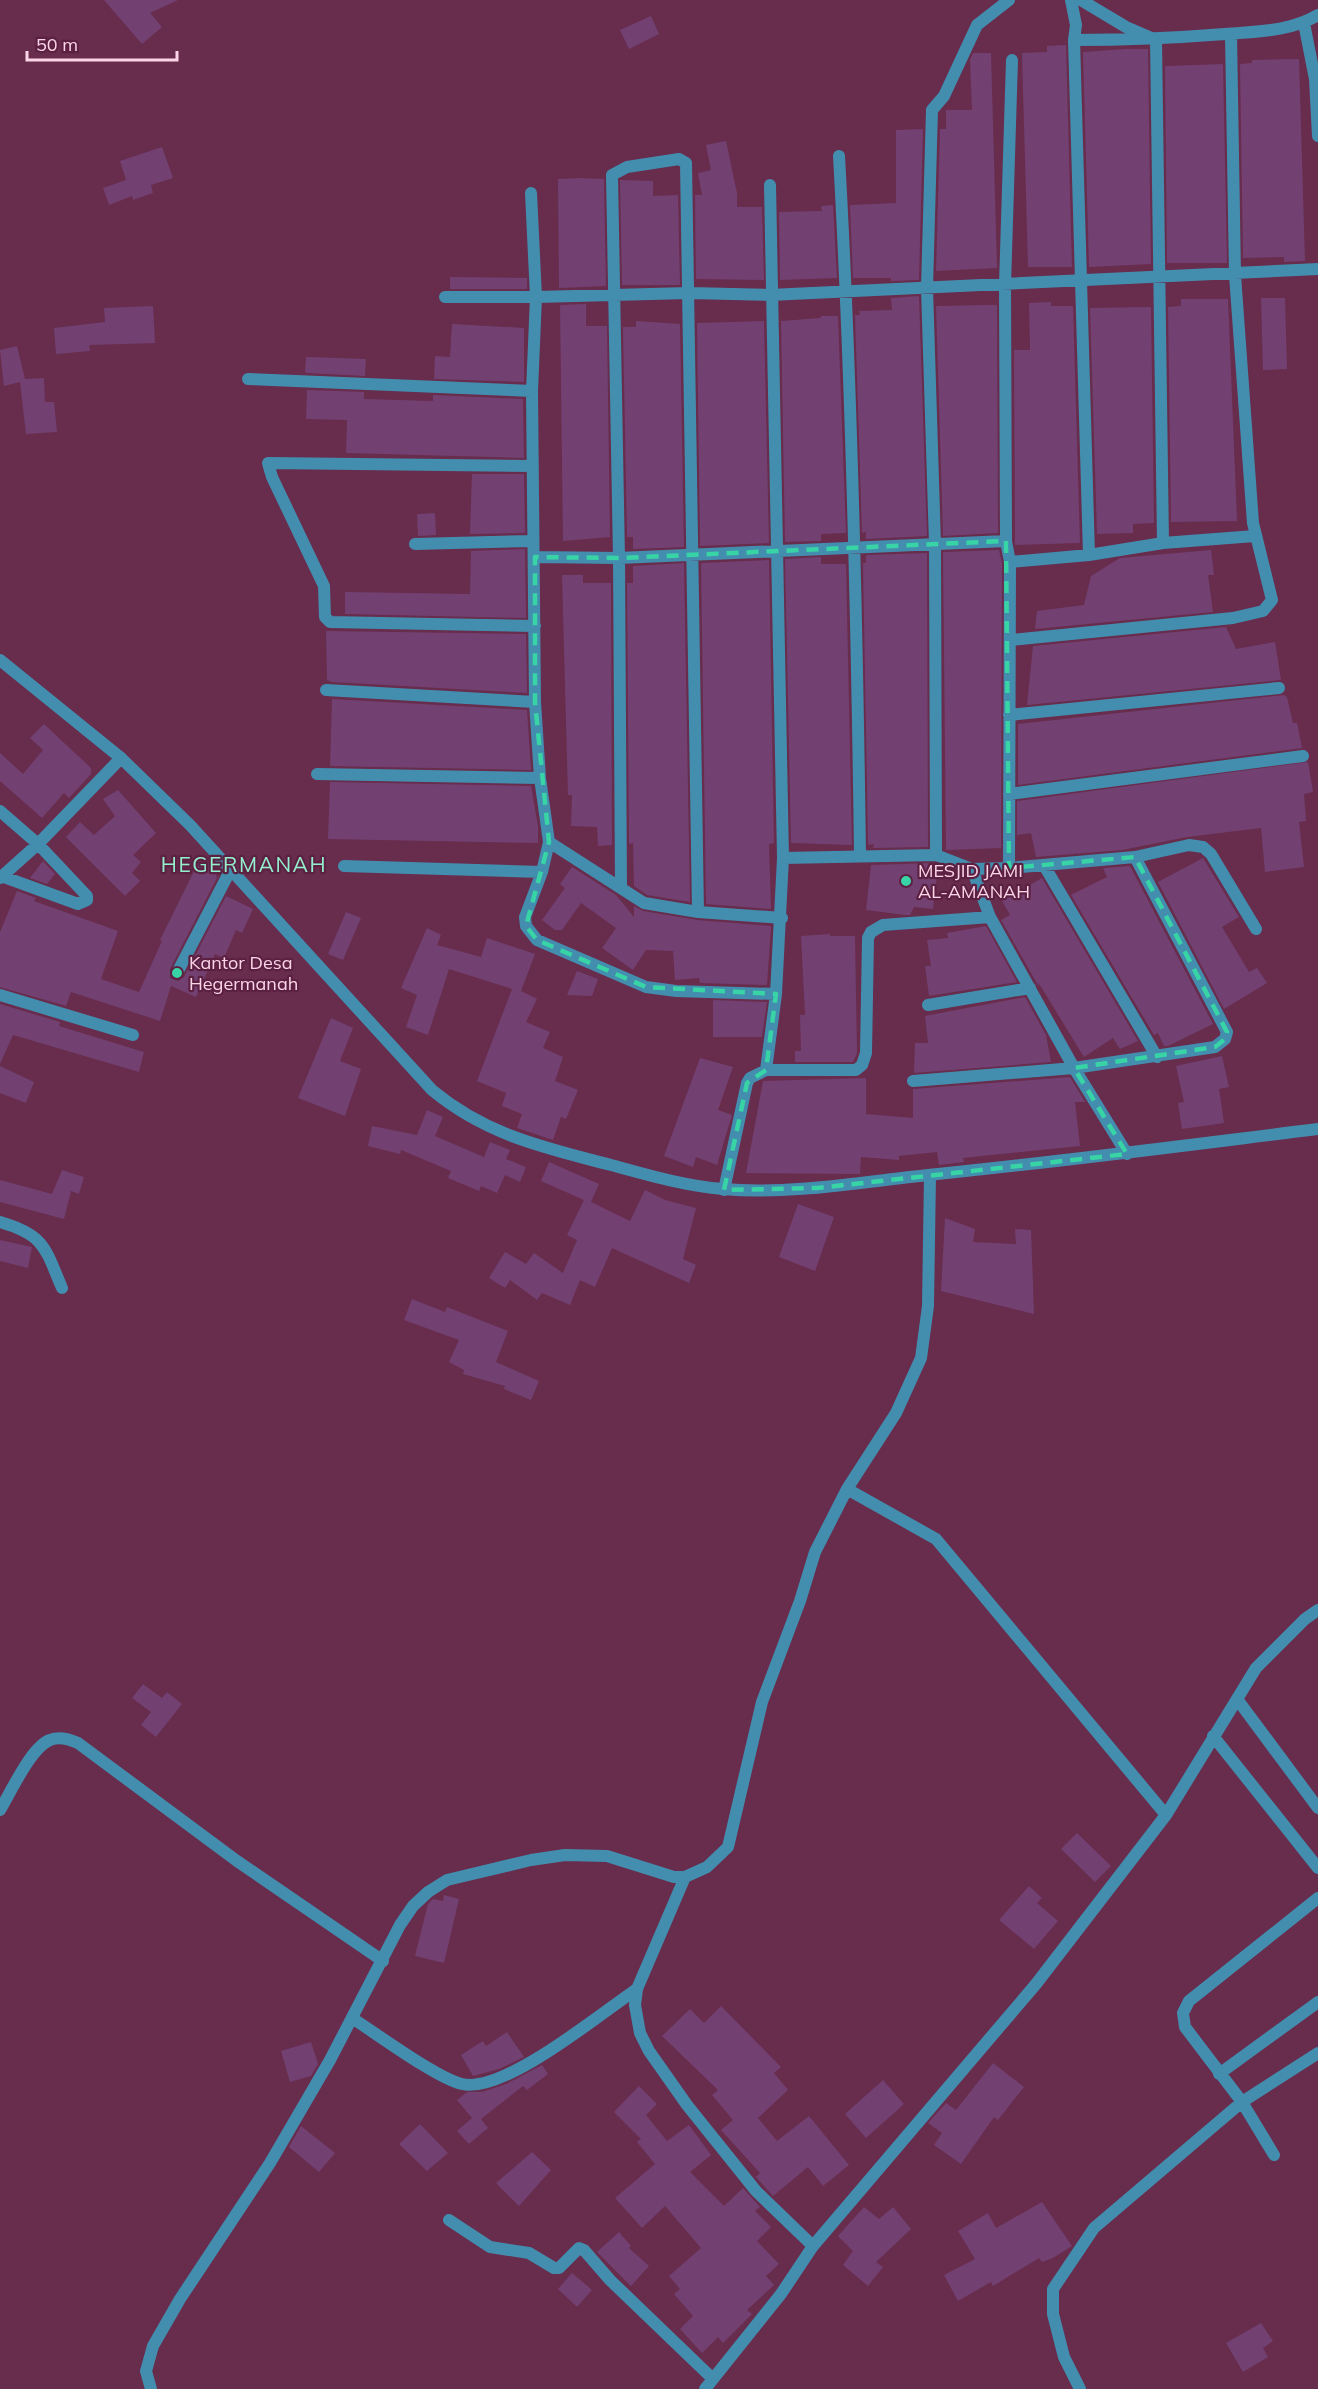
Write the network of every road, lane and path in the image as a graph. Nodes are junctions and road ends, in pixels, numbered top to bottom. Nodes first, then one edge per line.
1 (1009, 0) edge
2 (1071, 0) edge
3 (1081, 0) edge
4 (1318, 15) edge
5 (1304, 23) junction
6 (1231, 34) junction
7 (1074, 40) junction
8 (1156, 40) junction
9 (1011, 60) dead end
10 (1318, 136) edge
11 (839, 156) dead end
12 (770, 185) dead end
13 (531, 193) dead end
14 (1318, 269) edge
15 (1235, 275) junction
16 (1160, 278) junction
17 (1082, 282) junction
18 (1005, 285) junction
19 (927, 288) junction
20 (847, 292) junction
21 (689, 293) junction
22 (614, 295) junction
23 (770, 295) junction
24 (445, 297) dead end
25 (536, 297) junction
26 (248, 379) dead end
27 (532, 391) junction
28 (533, 466) junction
29 (1255, 536) junction
30 (532, 541) junction
31 (1006, 541) junction
32 (1163, 543) junction
33 (415, 544) dead end
34 (935, 544) junction
35 (855, 548) junction
36 (775, 551) junction
37 (692, 555) junction
38 (1089, 555) junction
39 (535, 557) junction
40 (619, 558) junction
41 (1010, 562) junction
42 (535, 626) junction
43 (1010, 640) junction
44 (0, 660) edge
45 (1279, 688) dead end
46 (326, 690) dead end
47 (535, 702) junction
48 (1009, 715) junction
49 (1303, 756) dead end
50 (121, 758) junction
51 (317, 774) dead end
52 (540, 778) junction
53 (1010, 794) junction
54 (0, 811) edge
55 (549, 842) junction
56 (38, 844) junction
57 (860, 855) junction
58 (936, 855) junction
59 (1135, 857) junction
60 (783, 858) junction
61 (344, 866) dead end
62 (1045, 867) junction
63 (1009, 868) junction
64 (231, 869) junction
65 (972, 869) junction
66 (542, 872) junction
67 (1, 877) edge
68 (621, 888) junction
69 (698, 912) junction
70 (990, 917) junction
71 (782, 918) junction
72 (1256, 929) dead end
73 (177, 973) dead end
74 (1030, 988) junction
75 (776, 994) junction
76 (0, 996) edge
77 (928, 1005) dead end
78 (133, 1035) dead end
79 (1157, 1057) junction
80 (1074, 1068) junction
81 (766, 1070) junction
82 (913, 1082) dead end
83 (1318, 1129) edge
84 (1127, 1154) junction
85 (930, 1175) junction
86 (724, 1190) junction
87 (0, 1222) edge
88 (62, 1288) dead end
89 (847, 1489) junction
90 (1318, 1610) edge
91 (1237, 1699) junction
92 (1213, 1736) junction
93 (1318, 1808) edge
94 (0, 1810) edge
95 (1166, 1815) junction
96 (1318, 1868) edge
97 (685, 1877) junction
98 (1318, 1898) edge
99 (383, 1961) junction
100 (637, 1989) junction
101 (1318, 2002) edge
102 (352, 2018) junction
103 (1318, 2053) edge
104 (1219, 2074) junction
105 (1242, 2102) junction
106 (1274, 2155) dead end
107 (449, 2220) dead end
108 (813, 2246) junction
109 (713, 2379) junction
110 (151, 2389) edge
111 (705, 2389) edge
112 (1080, 2389) edge

1 - 19 street
2 - 7 street
3 - 8 street
4 - 5 street
5 - 6 street
5 - 10 street
6 - 8 street
6 - 15 street
7 - 8 street
7 - 17 street
8 - 16 street
9 - 18 street
11 - 20 street
12 - 23 street
13 - 25 street
14 - 15 street
15 - 16 street
15 - 29 street
16 - 17 street
16 - 32 street
17 - 18 street
17 - 38 street
18 - 19 street
18 - 31 street
19 - 20 street
19 - 34 street
20 - 23 street
20 - 35 street
21 - 22 street
21 - 22 street
21 - 23 street
21 - 37 street
22 - 25 street
22 - 40 street
23 - 36 street
24 - 25 street
25 - 27 street
26 - 27 street
27 - 28 street
28 - 30 street
28 - 42 street
29 - 32 street
29 - 43 street
30 - 33 street
30 - 39 street
31 - 34 street
31 - 41 street
32 - 38 street
34 - 35 street
34 - 58 street
35 - 36 street
35 - 57 street
36 - 37 street
36 - 60 street
37 - 40 street
37 - 69 street
38 - 41 street
39 - 40 street
39 - 42 street
40 - 68 street
41 - 43 street
42 - 47 street
43 - 48 street
44 - 50 street
45 - 48 street
46 - 47 street
47 - 52 street
48 - 53 street
49 - 53 street
50 - 56 street
50 - 64 street
51 - 52 street
52 - 55 street
53 - 63 street
54 - 56 street
55 - 66 street
55 - 68 street
56 - 67 street
56 - 67 street
57 - 58 street
57 - 60 street
58 - 65 street
59 - 62 street
59 - 72 street
59 - 79 street
60 - 71 street
61 - 66 street
62 - 63 street
62 - 79 street
63 - 65 street
64 - 73 street
64 - 86 street
65 - 70 street
66 - 75 street
68 - 69 street
69 - 71 street
70 - 74 street
70 - 81 street
71 - 75 street
74 - 77 street
74 - 80 street
75 - 81 street
76 - 78 street
79 - 80 street
80 - 82 street
80 - 84 street
81 - 86 street
83 - 84 street
84 - 85 street
85 - 86 street
85 - 89 street
87 - 88 street
89 - 95 street
89 - 97 street
90 - 91 street
91 - 92 street
91 - 93 street
92 - 95 street
92 - 96 street
94 - 99 street
95 - 108 street
97 - 99 street
97 - 100 street
98 - 104 street
99 - 102 street
100 - 102 street
100 - 108 street
101 - 104 street
102 - 110 street
103 - 105 street
104 - 105 street
105 - 106 street
105 - 112 street
107 - 109 street
108 - 109 street
109 - 111 street

